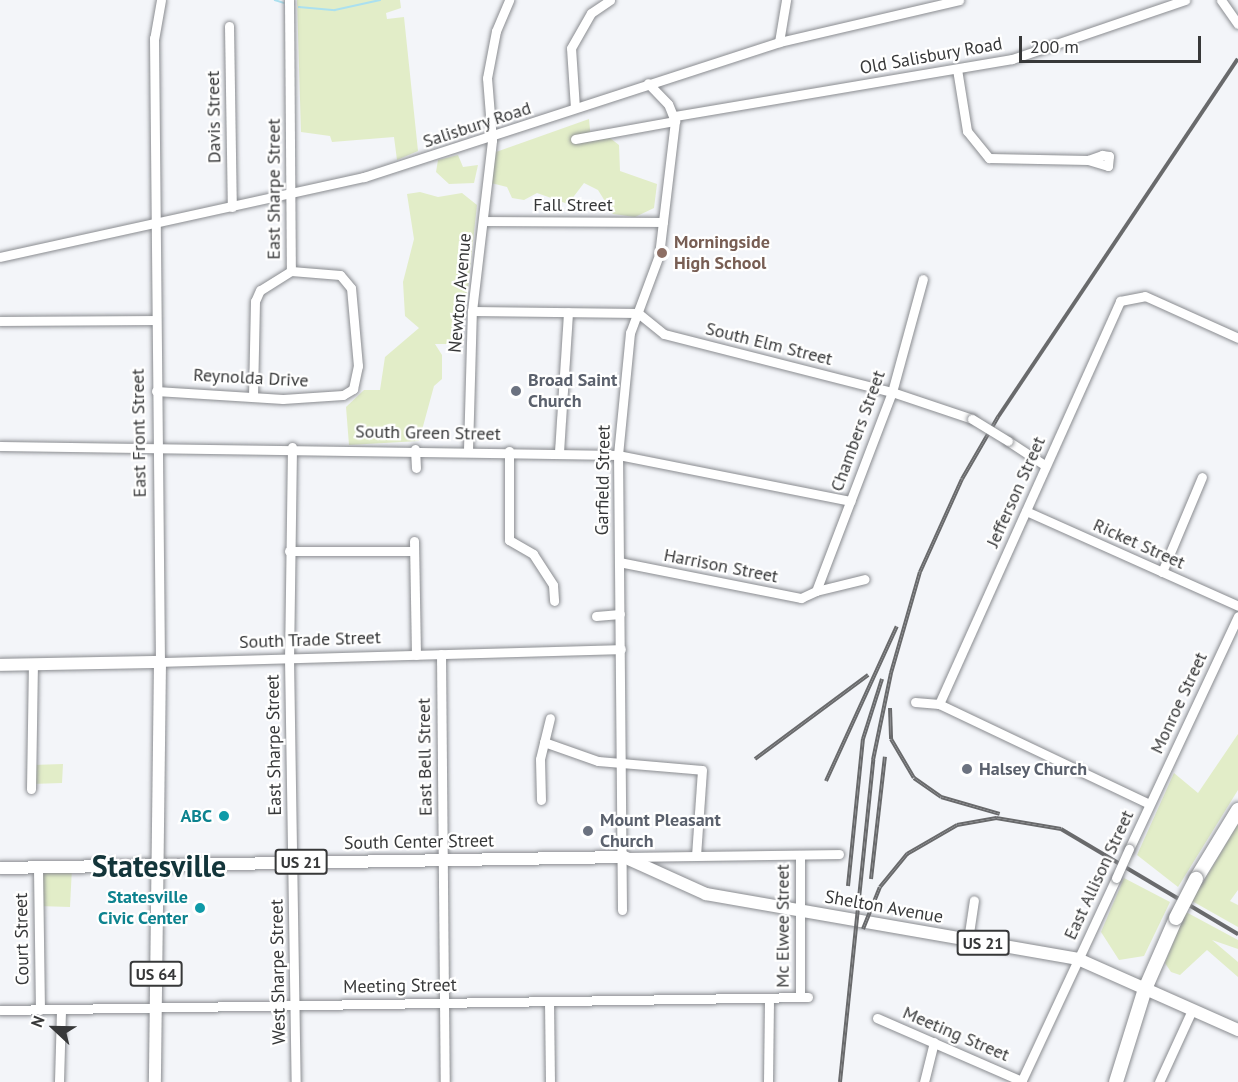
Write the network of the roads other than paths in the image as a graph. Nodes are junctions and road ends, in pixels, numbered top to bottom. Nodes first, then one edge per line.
1 (161, 0) edge
2 (289, 0) edge
3 (509, 0) edge
4 (610, 0) edge
5 (786, 0) edge
6 (959, 0) edge
7 (1185, 0) edge
8 (1221, 0) edge
9 (1238, 24) edge
10 (230, 26) dead end
11 (778, 42) junction
12 (957, 69) junction
13 (648, 83) junction
14 (575, 108) junction
15 (675, 119) junction
16 (575, 139) dead end
17 (492, 140) junction
18 (1088, 160) dead end
19 (292, 195) junction
20 (232, 207) junction
21 (483, 221) junction
22 (663, 222) junction
23 (154, 225) junction
24 (0, 257) edge
25 (291, 270) junction
26 (923, 279) dead end
27 (472, 311) junction
28 (568, 312) junction
29 (638, 313) junction
30 (155, 320) junction
31 (0, 321) edge
32 (1238, 338) edge
33 (156, 391) junction
34 (892, 392) junction
35 (253, 395) junction
36 (0, 446) edge
37 (157, 446) junction
38 (292, 447) junction
39 (415, 449) junction
40 (468, 450) junction
41 (509, 451) junction
42 (559, 452) junction
43 (618, 455) junction
44 (1046, 466) junction
45 (416, 468) dead end
46 (1202, 477) dead end
47 (850, 501) junction
48 (1026, 511) junction
49 (289, 551) junction
50 (619, 562) junction
51 (1162, 572) junction
52 (865, 579) dead end
53 (816, 591) junction
54 (554, 601) dead end
55 (1238, 606) edge
56 (620, 614) junction
57 (596, 616) dead end
58 (1238, 616) edge
59 (621, 649) junction
60 (441, 654) junction
61 (416, 655) junction
62 (290, 658) junction
63 (160, 662) junction
64 (0, 665) edge
65 (33, 665) junction
66 (915, 702) dead end
67 (939, 704) junction
68 (550, 718) dead end
69 (544, 742) junction
70 (622, 763) junction
71 (31, 789) dead end
72 (541, 800) dead end
73 (1150, 804) junction
74 (1238, 810) edge
75 (839, 854) dead end
76 (800, 855) junction
77 (696, 856) junction
78 (624, 857) junction
79 (443, 860) junction
80 (292, 862) junction
81 (159, 867) junction
82 (0, 868) edge
83 (39, 868) junction
84 (974, 900) dead end
85 (622, 910) dead end
86 (800, 911) junction
87 (968, 940) junction
88 (1078, 959) junction
89 (1145, 989) junction
90 (804, 997) joint
91 (769, 998) junction
92 (549, 1000) junction
93 (444, 1002) junction
94 (295, 1004) junction
95 (155, 1006) junction
96 (61, 1009) junction
97 (0, 1010) edge
98 (40, 1010) junction
99 (1192, 1010) junction
100 (877, 1018) dead end
101 (1238, 1030) edge
102 (934, 1042) junction
103 (1022, 1081) edge
104 (59, 1082) edge
105 (154, 1082) edge
106 (296, 1082) edge
107 (445, 1082) edge
108 (550, 1082) edge
109 (768, 1082) edge
110 (924, 1082) edge
111 (1116, 1082) edge
112 (1159, 1082) edge

1 - 23 street, East Front Street
2 - 19 street, East Sharpe Street
3 - 17 street, Newton Avenue
4 - 14 street
5 - 11 street
6 - 11 street, Salisbury Road
7 - 12 street, Old Salisbury Road
8 - 9 street
10 - 20 street, Davis Street
11 - 13 street, Salisbury Road
12 - 15 street, Old Salisbury Road
12 - 18 street
13 - 14 street, Salisbury Road
13 - 15 street
14 - 17 street, Salisbury Road
15 - 16 street, Old Salisbury Road
15 - 22 street, Garfield Street
17 - 19 street, Salisbury Road
17 - 21 street, Newton Avenue
19 - 20 street, Salisbury Road
19 - 25 street, East Sharpe Street
20 - 23 street, Salisbury Road
21 - 22 street, Fall Street
21 - 27 street, Newton Avenue
22 - 29 street, Garfield Street
23 - 24 street, Salisbury Road
23 - 30 street, East Front Street
25 - 35 street, East Sharpe Street
25 - 35 street, Reynolda Drive
26 - 34 street, Chambers Street
27 - 28 street
27 - 40 street, Newton Avenue
28 - 29 street
28 - 42 street
29 - 34 street, South Elm Street
29 - 43 street, Garfield Street
30 - 31 street
30 - 33 street, East Front Street
32 - 44 street, Jefferson Street
33 - 35 street, Reynolda Drive
33 - 37 street, East Front Street
34 - 44 street, South Elm Street, bridge
34 - 47 street, Chambers Street
36 - 37 street, South Green Street
37 - 38 street, South Green Street
37 - 63 street, East Front Street
38 - 39 street, South Green Street
38 - 49 street, East Sharpe Street
39 - 40 street, South Green Street
39 - 45 street
40 - 41 street, South Green Street
41 - 42 street, South Green Street
41 - 54 street
42 - 43 street, South Green Street
43 - 47 street, South Green Street
43 - 50 street, Garfield Street
44 - 48 street, Jefferson Street
46 - 51 street
47 - 53 street, Chambers Street
48 - 51 street, Ricket Street
48 - 67 street, Jefferson Street
49 - 61 street
49 - 62 street, East Sharpe Street
50 - 53 street, Harrison Street
50 - 56 street, Garfield Street
51 - 55 street, Ricket Street
52 - 53 street, Harrison Street
56 - 57 street
56 - 59 street, Garfield Street
58 - 73 street, Monroe Street
59 - 60 street, South Trade Street
59 - 70 street, Garfield Street
60 - 61 street, South Trade Street
60 - 79 street, East Bell Street
61 - 62 street, South Trade Street
62 - 63 street, South Trade Street
62 - 80 street, East Sharpe Street
63 - 65 main road, South Trade Street
63 - 81 main road, East Front Street
64 - 65 main road, South Trade Street
65 - 71 street
66 - 67 street
67 - 73 street
68 - 69 street
69 - 70 street
69 - 72 street
70 - 77 street
70 - 78 street, Garfield Street
73 - 88 street, East Allison Street, bridge
74 - 89 highway, bridge
75 - 76 street, South Center Street
76 - 77 street, South Center Street
76 - 86 street, Mc Elwee Street
77 - 78 street, South Center Street
78 - 79 main road, South Center Street / US 21
78 - 85 street, Garfield Street
78 - 86 main road, Shelton Avenue / US 21
79 - 80 main road, South Center Street / US 21
79 - 93 street, East Bell Street
80 - 81 main road, South Center Street / US 21
80 - 94 street, West Sharpe Street
81 - 83 main road, South Center Street
81 - 95 main road, US 64
82 - 83 main road, South Center Street
83 - 98 street, Court Street
84 - 87 street
86 - 87 main road, Shelton Avenue / US 21
86 - 90 street, Mc Elwee Street
87 - 88 main road, Shelton Avenue / US 21
88 - 89 main road, Shelton Avenue / US 21
88 - 103 street, East Allison Street
89 - 99 main road, Shelton Avenue / US 21
89 - 111 highway
90 - 91 street, Meeting Street
91 - 92 street, Meeting Street
91 - 109 street
92 - 93 street, Meeting Street
92 - 108 street
93 - 94 street, Meeting Street
93 - 107 street, East Bell Street
94 - 95 street, Meeting Street
94 - 106 street, West Sharpe Street
95 - 96 street, Meeting Street
95 - 105 main road, US 64
96 - 98 street, Meeting Street
96 - 104 street
97 - 98 street, Meeting Street
99 - 101 main road, Shelton Avenue / US 21
99 - 112 street
100 - 102 street, Meeting Street
102 - 103 street, Meeting Street
102 - 110 street

